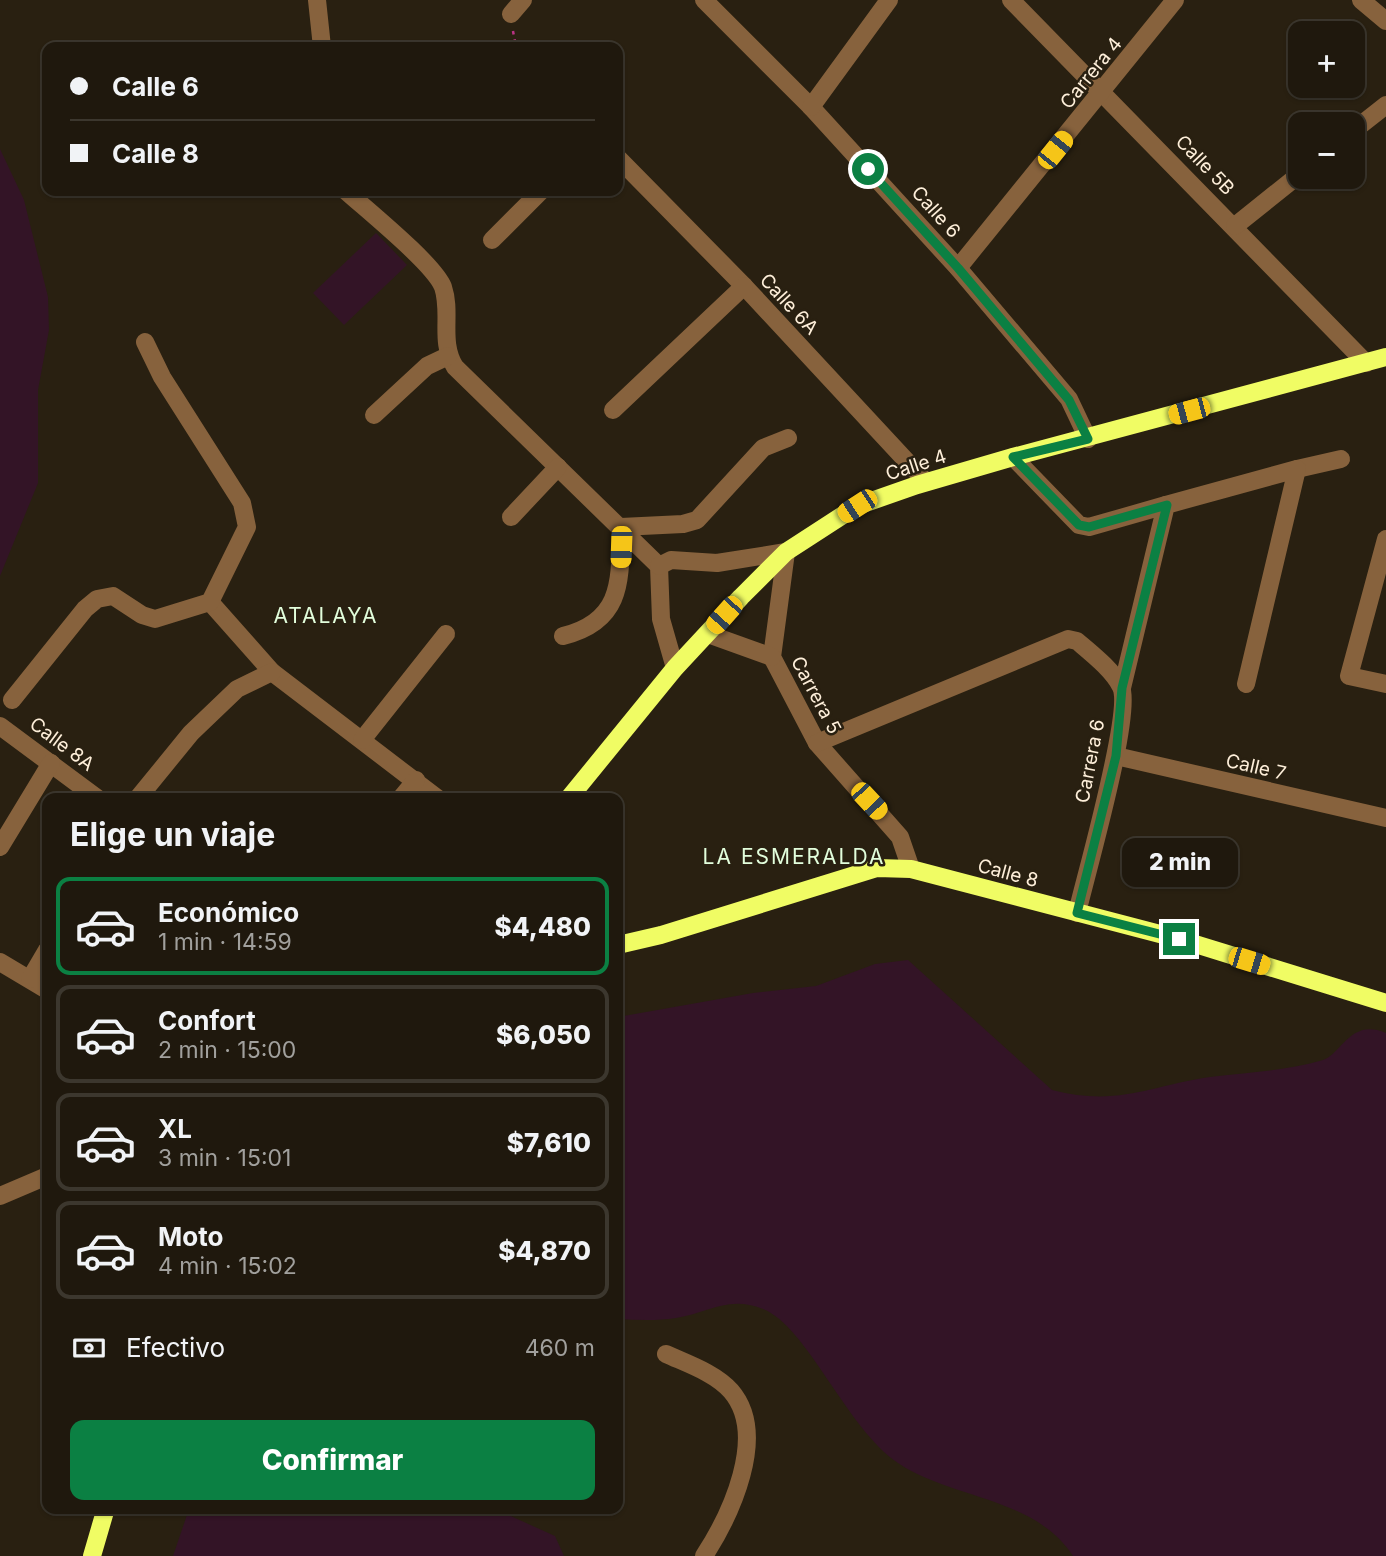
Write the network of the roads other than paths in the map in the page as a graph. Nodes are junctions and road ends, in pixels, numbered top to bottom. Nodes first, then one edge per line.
1 (317, 0) edge
2 (523, 0) edge
3 (704, 0) edge
4 (889, 0) edge
5 (1011, 0) edge
6 (1175, 0) edge
7 (1361, 0) edge
8 (511, 14) dead end
9 (1386, 21) edge
10 (321, 42) edge
11 (1104, 91) junction
12 (1386, 105) edge
13 (811, 107) junction
14 (1365, 122) edge
15 (623, 163) edge
16 (1288, 184) edge
17 (351, 196) edge
18 (536, 196) edge
19 (1235, 226) junction
20 (492, 240) dead end
21 (958, 268) junction
22 (744, 285) junction
23 (145, 342) dead end
24 (448, 356) junction
25 (1386, 357) edge
26 (1366, 363) junction
27 (613, 410) dead end
28 (374, 415) dead end
29 (788, 438) dead end
30 (1088, 439) junction
31 (1013, 457) junction
32 (1341, 459) dead end
33 (558, 467) junction
34 (1297, 469) junction
35 (926, 482) junction
36 (1167, 505) junction
37 (511, 517) dead end
38 (621, 527) junction
39 (1386, 539) edge
40 (786, 552) junction
41 (659, 566) junction
42 (210, 602) junction
43 (446, 634) dead end
44 (708, 634) junction
45 (563, 636) dead end
46 (772, 657) junction
47 (675, 668) junction
48 (272, 672) junction
49 (1246, 684) dead end
50 (1386, 684) edge
51 (1122, 688) junction
52 (12, 700) dead end
53 (0, 726) edge
54 (362, 740) junction
55 (817, 743) junction
56 (1116, 756) junction
57 (51, 763) junction
58 (416, 780) junction
59 (90, 793) edge
60 (142, 793) edge
61 (405, 793) edge
62 (431, 793) edge
63 (573, 793) edge
64 (1386, 818) edge
65 (0, 847) edge
66 (911, 869) junction
67 (1077, 913) junction
68 (623, 944) edge
69 (42, 959) edge
70 (0, 962) edge
71 (30, 979) junction
72 (42, 987) edge
73 (1386, 1003) edge
74 (42, 1177) edge
75 (0, 1196) edge
76 (666, 1354) dead end
77 (104, 1514) edge
78 (92, 1556) edge
79 (704, 1556) edge

1 - 10 street
2 - 8 street
3 - 13 street, Calle 6
4 - 13 street
5 - 11 street, Calle 5B
6 - 11 street, Carrera 4
7 - 9 street
11 - 19 street, Calle 5B
11 - 21 street, Carrera 4
12 - 14 street
13 - 21 street, Calle 6
15 - 22 street, Calle 6A
16 - 19 street
17 - 24 street
18 - 20 street
19 - 26 street, Calle 5B
21 - 30 street, Calle 6
22 - 27 street
22 - 35 street, Calle 6A
23 - 42 street
24 - 28 street
24 - 33 street
25 - 26 main road, Calle 4
26 - 30 main road, Calle 4
29 - 38 street
30 - 31 main road, Calle 4
31 - 35 main road, Calle 4
31 - 36 street
32 - 34 street
33 - 37 street
33 - 38 street
34 - 36 street
34 - 49 street
35 - 40 main road, Calle 4
36 - 51 street, Carrera 6
38 - 41 street
38 - 45 street
39 - 50 street
40 - 41 street
40 - 44 main road, Calle 4
40 - 46 street, Carrera 5
41 - 47 street
42 - 48 street
42 - 52 street
43 - 54 street
44 - 46 street
44 - 47 main road, Calle 4
46 - 55 street, Carrera 5
47 - 63 main road, Calle 4
48 - 54 street
48 - 60 street
51 - 55 street
51 - 56 street, Carrera 6
53 - 57 street, Calle 8A
54 - 58 street
55 - 66 street, Carrera 5
56 - 64 street, Calle 7
56 - 67 street, Carrera 6
57 - 59 street, Calle 8A
57 - 65 street
58 - 61 street
58 - 62 street
66 - 67 main road, Calle 8
66 - 68 main road, Calle 8
67 - 73 main road, Calle 8
69 - 71 street
70 - 71 street
71 - 72 street
74 - 75 street
76 - 79 street
77 - 78 main road

